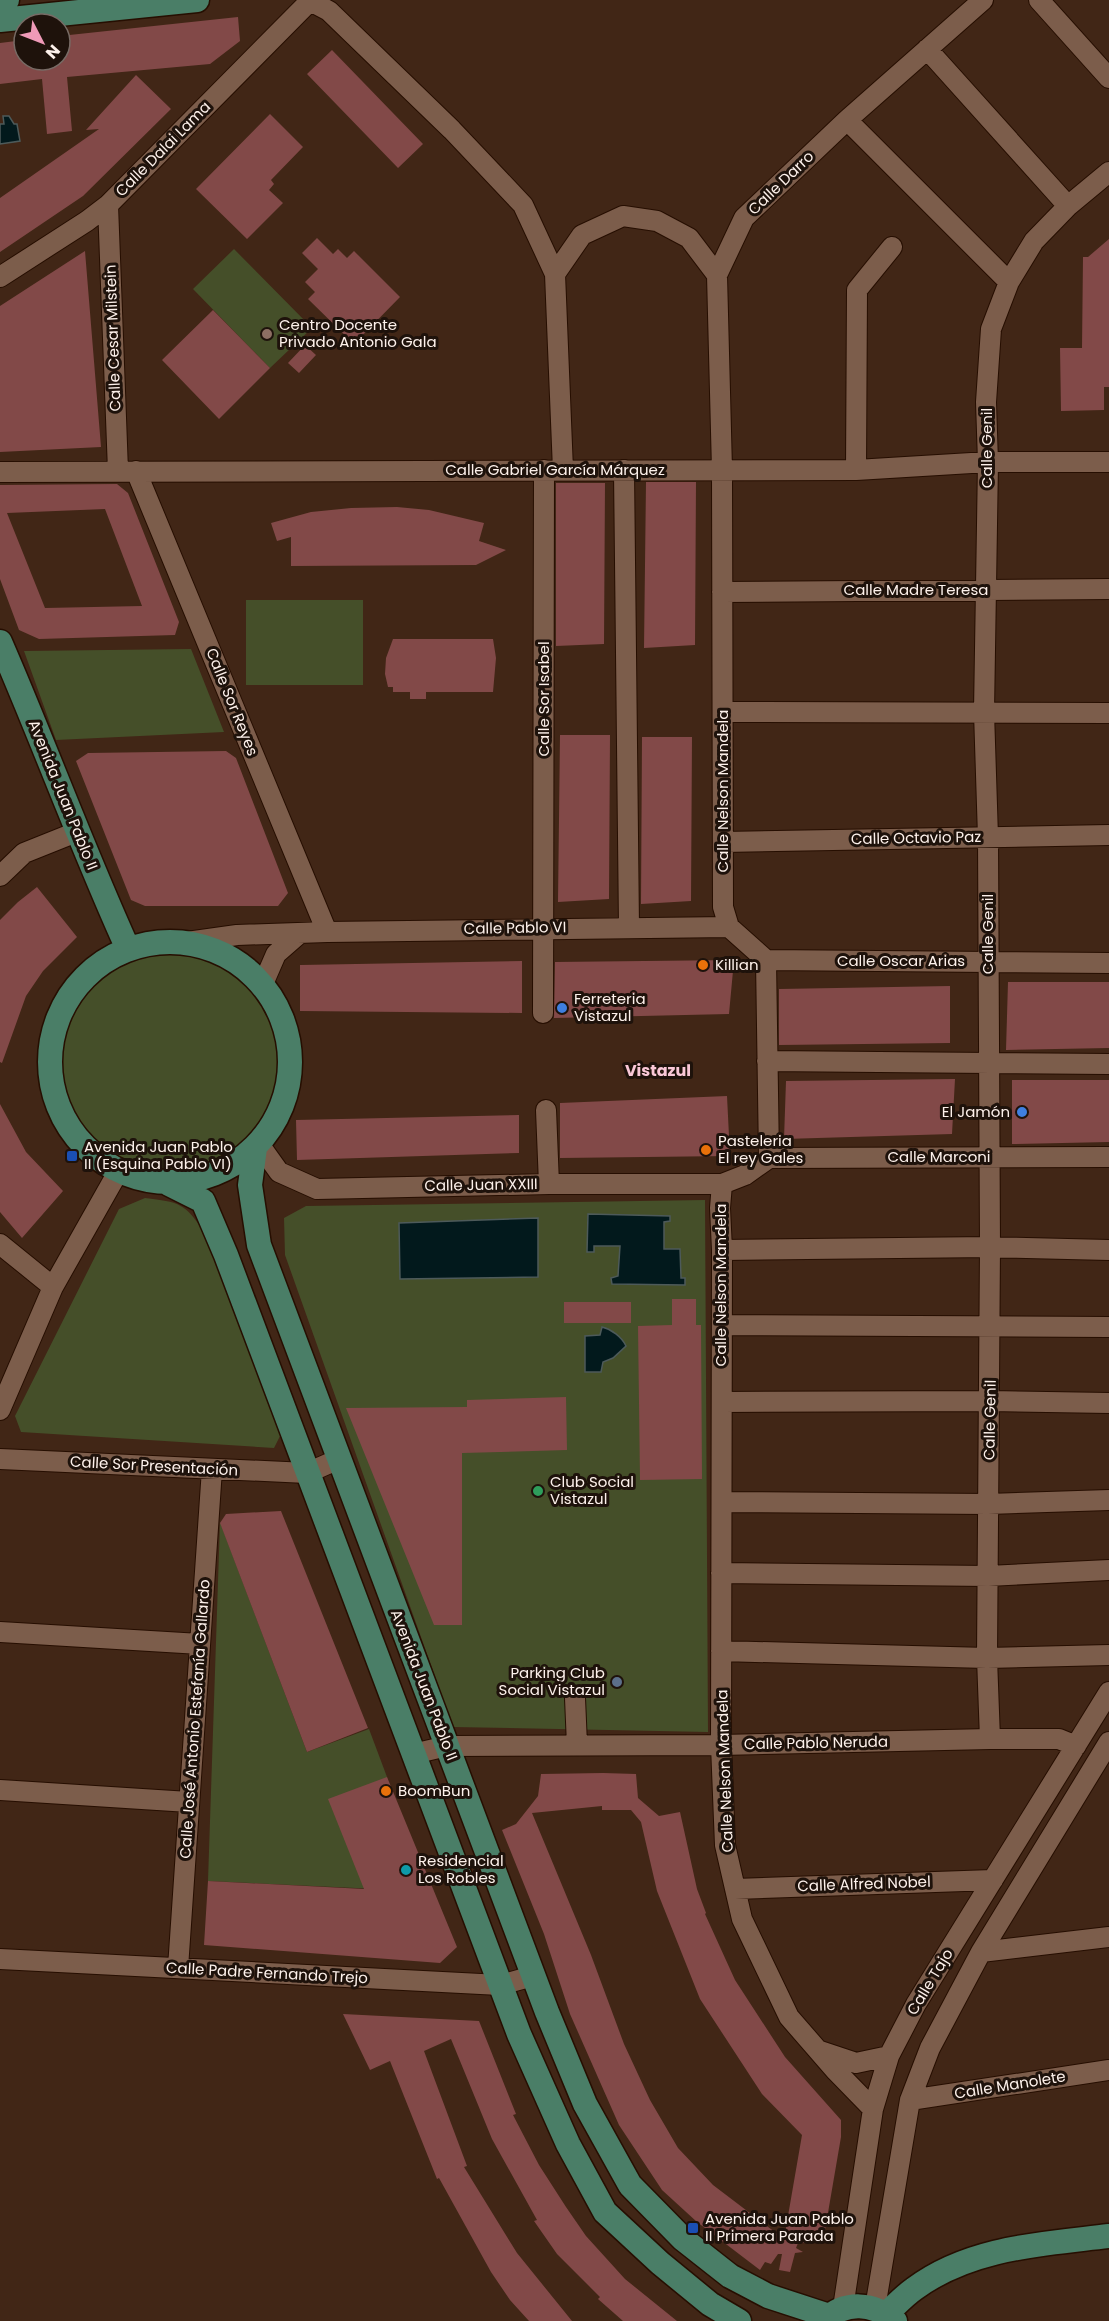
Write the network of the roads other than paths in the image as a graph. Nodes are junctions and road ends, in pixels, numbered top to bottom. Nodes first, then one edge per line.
1 (7, 0) edge
2 (197, 0) edge
3 (310, 0) edge
4 (983, 0) edge
5 (1039, 0) edge
6 (0, 1) edge
7 (0, 20) edge
8 (927, 49) junction
9 (1109, 78) edge
10 (847, 120) junction
11 (1109, 172) edge
12 (108, 205) junction
13 (1068, 206) junction
14 (892, 247) dead end
15 (555, 274) junction
16 (717, 275) junction
17 (0, 277) edge
18 (1009, 282) junction
19 (988, 462) junction
20 (1109, 462) edge
21 (554, 470) junction
22 (624, 470) junction
23 (722, 470) junction
24 (856, 470) junction
25 (127, 471) junction
26 (0, 472) edge
27 (1109, 589) edge
28 (986, 590) junction
29 (722, 591) junction
30 (0, 642) edge
31 (723, 712) junction
32 (984, 712) junction
33 (1109, 713) edge
34 (79, 831) junction
35 (1109, 835) edge
36 (988, 837) junction
37 (723, 842) junction
38 (0, 876) edge
39 (629, 927) junction
40 (729, 927) junction
41 (543, 928) junction
42 (327, 932) junction
43 (300, 933) junction
44 (187, 942) junction
45 (128, 949) junction
46 (766, 960) junction
47 (988, 962) junction
48 (1109, 963) edge
49 (263, 984) junction
50 (543, 1013) dead end
51 (767, 1062) junction
52 (988, 1064) junction
53 (1109, 1064) edge
54 (546, 1110) dead end
55 (257, 1146) junction
56 (1109, 1156) edge
57 (988, 1157) junction
58 (769, 1158) junction
59 (118, 1172) junction
60 (169, 1184) junction
61 (549, 1184) junction
62 (722, 1184) junction
63 (0, 1244) edge
64 (990, 1247) junction
65 (722, 1250) junction
66 (1109, 1250) edge
67 (53, 1287) junction
68 (722, 1325) junction
69 (990, 1325) junction
70 (1109, 1327) edge
71 (990, 1401) junction
72 (722, 1402) junction
73 (1109, 1403) edge
74 (0, 1410) edge
75 (339, 1459) junction
76 (0, 1460) edge
77 (212, 1469) junction
78 (307, 1473) junction
79 (1109, 1500) edge
80 (722, 1502) junction
81 (988, 1504) junction
82 (1109, 1570) edge
83 (721, 1574) junction
84 (988, 1576) junction
85 (0, 1632) edge
86 (200, 1644) junction
87 (721, 1651) junction
88 (1109, 1655) edge
89 (987, 1658) junction
90 (1109, 1692) edge
91 (575, 1698) dead end
92 (990, 1739) junction
93 (1109, 1742) edge
94 (721, 1745) junction
95 (447, 1746) junction
96 (577, 1746) junction
97 (1076, 1746) junction
98 (413, 1754) junction
99 (0, 1790) edge
100 (189, 1802) junction
101 (993, 1880) junction
102 (735, 1888) junction
103 (1109, 1937) edge
104 (981, 1952) junction
105 (0, 1959) edge
106 (178, 1968) junction
107 (533, 1976) junction
108 (500, 1985) junction
109 (818, 2050) junction
110 (889, 2056) junction
111 (1109, 2070) edge
112 (910, 2100) junction
113 (873, 2109) junction
114 (1109, 2236) edge
115 (885, 2314) edge
116 (832, 2315) edge
117 (739, 2321) edge

1 - 6 main road
2 - 7 main road
3 - 12 street, Calle Dalai Lama
3 - 15 street
4 - 8 street, Calle Darro
5 - 9 street
8 - 10 street, Calle Darro
8 - 13 street
10 - 16 street, Calle Darro
10 - 18 street
11 - 13 street, Calle Genil
12 - 17 street, Calle Dalai Lama
12 - 25 street, Calle Cesar Milstein
13 - 18 street, Calle Genil
14 - 24 street
15 - 16 street
15 - 21 street, Calle Sor Isabel
16 - 23 street, Calle Darro
18 - 19 street, Calle Genil
19 - 20 street, Calle Gabriel García Márquez
19 - 24 street, Calle Gabriel García Márquez
19 - 28 street, Calle Genil
21 - 22 street, Calle Gabriel García Márquez
21 - 25 street, Calle Gabriel García Márquez
21 - 41 street, Calle Sor Isabel
22 - 23 street, Calle Gabriel García Márquez
22 - 39 street
23 - 24 street, Calle Gabriel García Márquez
23 - 29 street, Calle Nelson Mandela
25 - 26 street, Calle Gabriel García Márquez
25 - 42 street, Calle Sor Reyes
27 - 28 street, Calle Madre Teresa
28 - 29 street, Calle Madre Teresa
28 - 32 street, Calle Genil
29 - 31 street, Calle Nelson Mandela
30 - 34 main road, Avenida Juan Pablo II
31 - 32 street
31 - 37 street, Calle Nelson Mandela
32 - 33 street
32 - 36 street, Calle Genil
34 - 38 street
34 - 45 main road, Avenida Juan Pablo II
35 - 36 street, Calle Octavio Paz
36 - 37 street, Calle Octavio Paz
36 - 47 street, Calle Genil
37 - 40 street, Calle Nelson Mandela
39 - 40 street, Calle Pablo VI
39 - 41 street, Calle Pablo VI
40 - 46 street
41 - 42 street, Calle Pablo VI
41 - 50 street, Calle Sor Isabel
42 - 43 street, Calle Pablo VI
43 - 44 street, Calle Pablo VI
43 - 49 street
44 - 45 main road
44 - 49 main road
45 - 59 main road
46 - 47 street, Calle Oscar Arias
46 - 51 street
47 - 48 street, Calle Oscar Arias
47 - 52 street, Calle Genil
49 - 55 main road
51 - 52 street
51 - 58 street
52 - 53 street
52 - 57 street, Calle Genil
54 - 61 street
55 - 60 main road
55 - 61 street, Calle Juan XXIII
55 - 75 main road, Avenida Juan Pablo II
56 - 57 street, Calle Marconi
57 - 58 street, Calle Marconi
57 - 64 street, Calle Genil
58 - 62 street, Calle Nelson Mandela
59 - 60 main road
59 - 67 street
60 - 78 main road
61 - 62 street, Calle Juan XXIII
62 - 65 street, Calle Nelson Mandela
63 - 67 street
64 - 65 street
64 - 66 street
64 - 69 street, Calle Genil
65 - 68 street, Calle Nelson Mandela
67 - 74 street
68 - 69 street
68 - 72 street, Calle Nelson Mandela
69 - 70 street
69 - 71 street, Calle Genil
71 - 72 street
71 - 73 street
71 - 81 street, Calle Genil
72 - 80 street, Calle Nelson Mandela
75 - 78 street
75 - 95 main road, Avenida Juan Pablo II
76 - 77 street, Calle Sor Presentación
77 - 78 street, Calle Sor Presentación
77 - 86 street, Calle José Antonio Estefanía Gallardo
78 - 98 main road
79 - 81 street
80 - 81 street
80 - 83 street, Calle Nelson Mandela
81 - 84 street, Calle Genil
82 - 84 street
83 - 84 street
83 - 87 street, Calle Nelson Mandela
84 - 89 street, Calle Genil
85 - 86 street
86 - 100 street, Calle José Antonio Estefanía Gallardo
87 - 89 street
87 - 94 street, Calle Nelson Mandela
88 - 89 street
89 - 92 street, Calle Genil
90 - 97 street, Calle Tajo
91 - 96 street
92 - 94 street, Calle Pablo Neruda
92 - 97 street, Calle Pablo Neruda
93 - 104 street, Calle Tajo
94 - 96 street, Calle Pablo Neruda
94 - 102 street, Calle Nelson Mandela
95 - 96 street, Calle Pablo Neruda
95 - 98 street, Calle Pablo Neruda
95 - 107 main road, Avenida Juan Pablo II
97 - 101 street, Calle Tajo
98 - 108 main road
99 - 100 street
100 - 106 street, Calle José Antonio Estefanía Gallardo
101 - 102 street, Calle Alfred Nobel
101 - 110 street, Calle Tajo
102 - 109 street, Calle Nelson Mandela
103 - 104 street
104 - 112 street, Calle Tajo
105 - 106 street, Calle Padre Fernando Trejo
106 - 108 street, Calle Padre Fernando Trejo
107 - 108 street, Calle Padre Fernando Trejo
107 - 116 main road, Avenida Juan Pablo II
108 - 117 main road
109 - 110 street, Calle Nelson Mandela
109 - 113 street, Calle Nelson Mandela
110 - 113 street, Calle Tajo
111 - 112 street, Calle Manolete
112 - 115 street, Calle Tajo
113 - 116 street, Calle Tajo
114 - 115 main road
115 - 116 main road, Avenida Juan Pablo II

